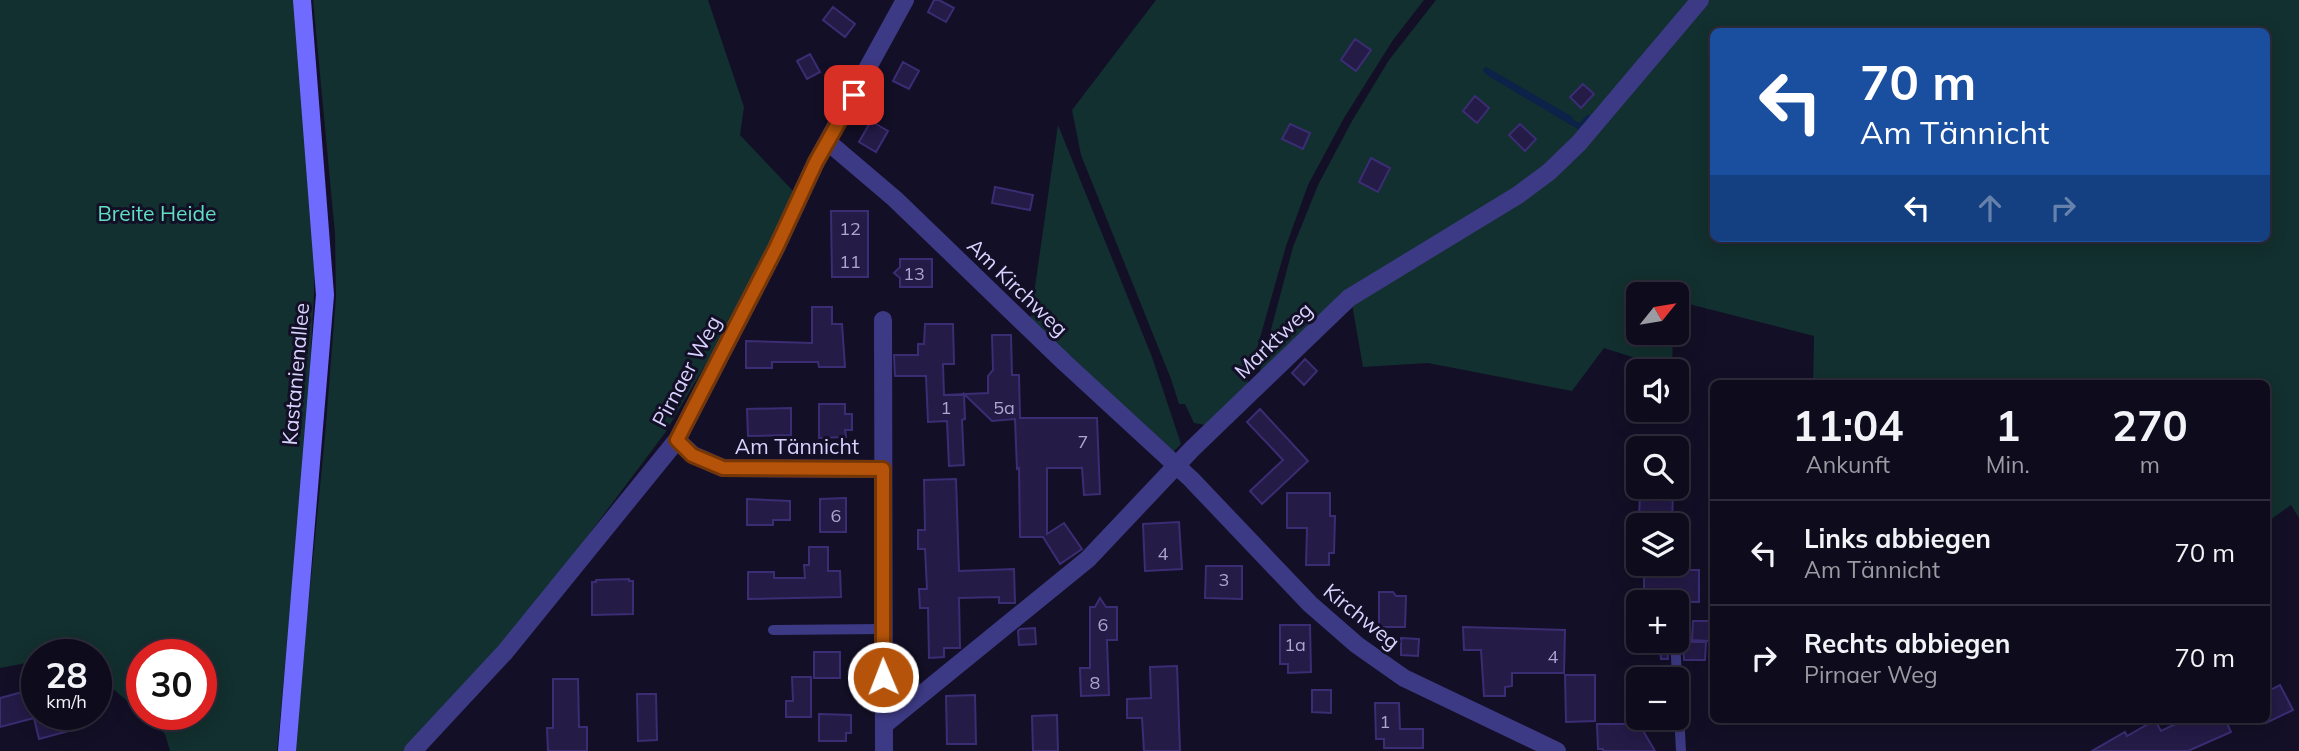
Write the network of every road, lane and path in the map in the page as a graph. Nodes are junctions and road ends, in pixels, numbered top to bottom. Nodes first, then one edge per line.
1 (302, 0) edge
2 (905, 0) edge
3 (1700, 0) edge
4 (828, 142) junction
5 (883, 320) dead end
6 (677, 440) junction
7 (1176, 465) junction
8 (883, 469) junction
9 (883, 629) junction
10 (773, 630) dead end
11 (1676, 653) edge
12 (884, 726) junction
13 (287, 751) edge
14 (413, 751) edge
15 (884, 751) edge
16 (1558, 751) edge
17 (1681, 751) edge

1 - 13 main road, Kastanienallee
2 - 4 street, Pirnaer Weg
3 - 7 street, Marktweg
4 - 6 street, Pirnaer Weg
4 - 7 street, Am Kirchweg
5 - 8 street, Am Tännicht
6 - 8 street, Am Tännicht
6 - 14 street, Pirnaer Weg
7 - 12 street, Marktweg
7 - 16 street, Kirchweg
8 - 9 street, Am Tännicht
9 - 10 lane
9 - 12 street, Am Tännicht
11 - 17 lane
12 - 15 street, Am Tännicht

